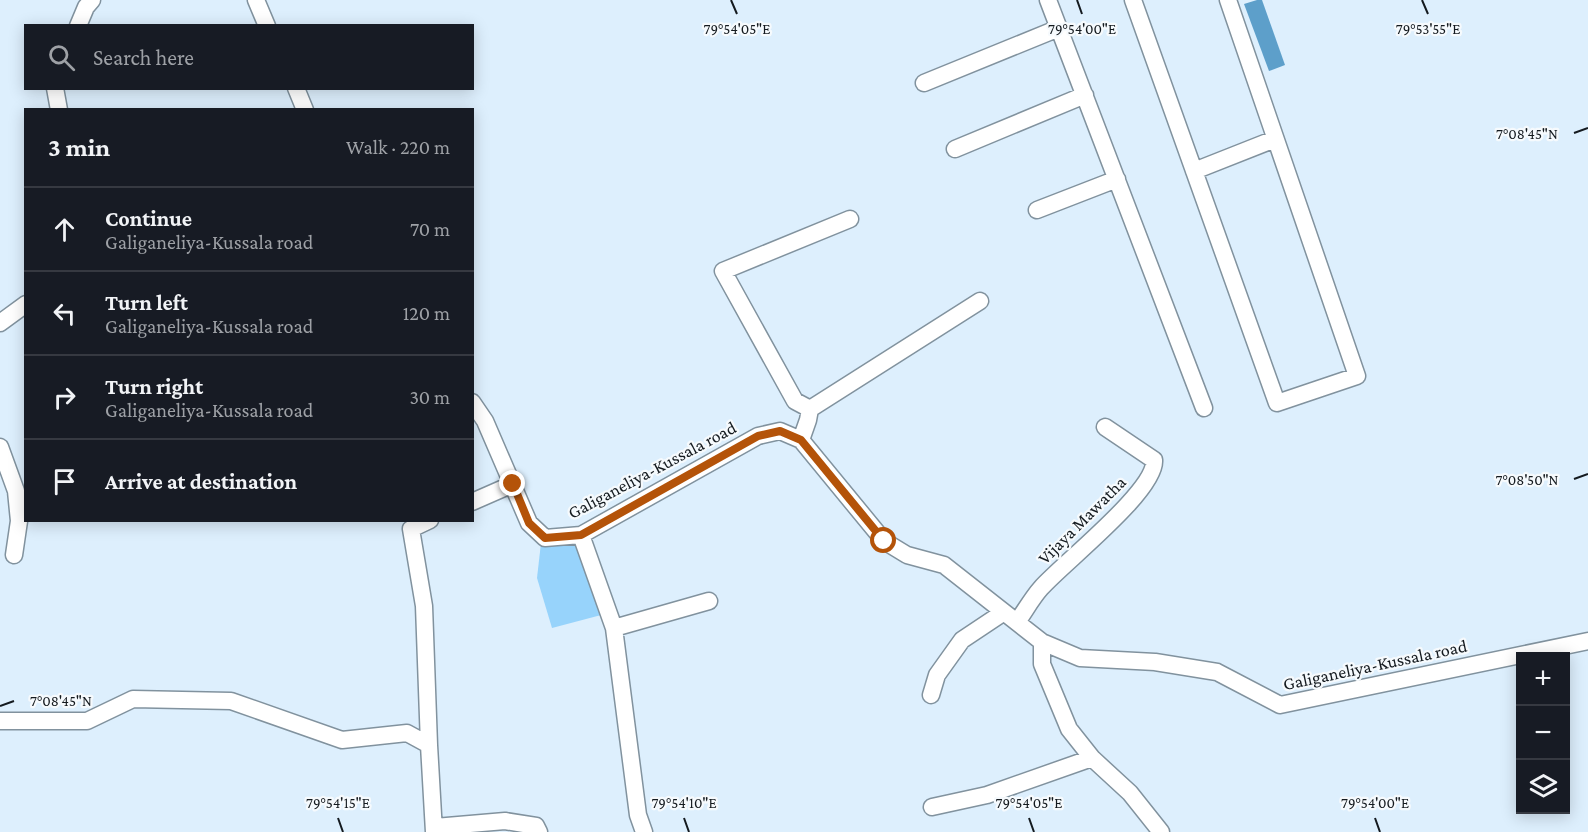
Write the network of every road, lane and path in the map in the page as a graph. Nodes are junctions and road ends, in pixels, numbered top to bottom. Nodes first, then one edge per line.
1 (92, 0) edge
2 (256, 0) edge
3 (1048, 0) edge
4 (1133, 0) edge
5 (1228, 0) edge
6 (79, 24) edge
7 (266, 24) edge
8 (1059, 28) junction
9 (924, 83) dead end
10 (55, 90) edge
11 (297, 90) edge
12 (1085, 95) junction
13 (59, 108) edge
14 (304, 108) edge
15 (1275, 139) junction
16 (955, 149) dead end
17 (1194, 171) junction
18 (1117, 179) junction
19 (1037, 210) dead end
20 (850, 219) dead end
21 (980, 301) dead end
22 (24, 305) edge
23 (0, 323) edge
24 (474, 405) edge
25 (1204, 408) dead end
26 (810, 409) junction
27 (1106, 427) dead end
28 (801, 440) junction
29 (0, 447) edge
30 (513, 484) junction
31 (474, 501) edge
32 (426, 522) edge
33 (581, 535) junction
34 (14, 555) dead end
35 (709, 601) dead end
36 (1011, 617) junction
37 (614, 628) junction
38 (1588, 641) edge
39 (1042, 642) junction
40 (931, 695) dead end
41 (0, 721) edge
42 (429, 745) junction
43 (1092, 758) junction
44 (932, 807) dead end
45 (435, 829) edge
46 (539, 832) edge
47 (644, 832) edge
48 (1161, 832) edge

1 - 6 street
2 - 7 street
3 - 8 street
4 - 17 street
5 - 15 street
8 - 9 street
8 - 12 street
10 - 13 street
11 - 14 street
12 - 16 street
12 - 18 street
15 - 17 street
15 - 17 street
18 - 19 street
18 - 25 street
20 - 26 street
21 - 26 street
22 - 23 street
24 - 30 street, Galiganeliya-Kussala road
26 - 28 street
27 - 36 street, Vijaya Mawatha
28 - 33 street, Galiganeliya-Kussala road
28 - 36 street, Galiganeliya-Kussala road
29 - 34 street
30 - 31 street
30 - 33 street, Galiganeliya-Kussala road
32 - 42 street
33 - 37 street
35 - 37 street
36 - 39 street, Galiganeliya-Kussala road
36 - 40 street
37 - 47 street
38 - 39 street, Galiganeliya-Kussala road
39 - 43 street
41 - 42 street
42 - 45 street
43 - 44 street
43 - 48 street
45 - 46 street

